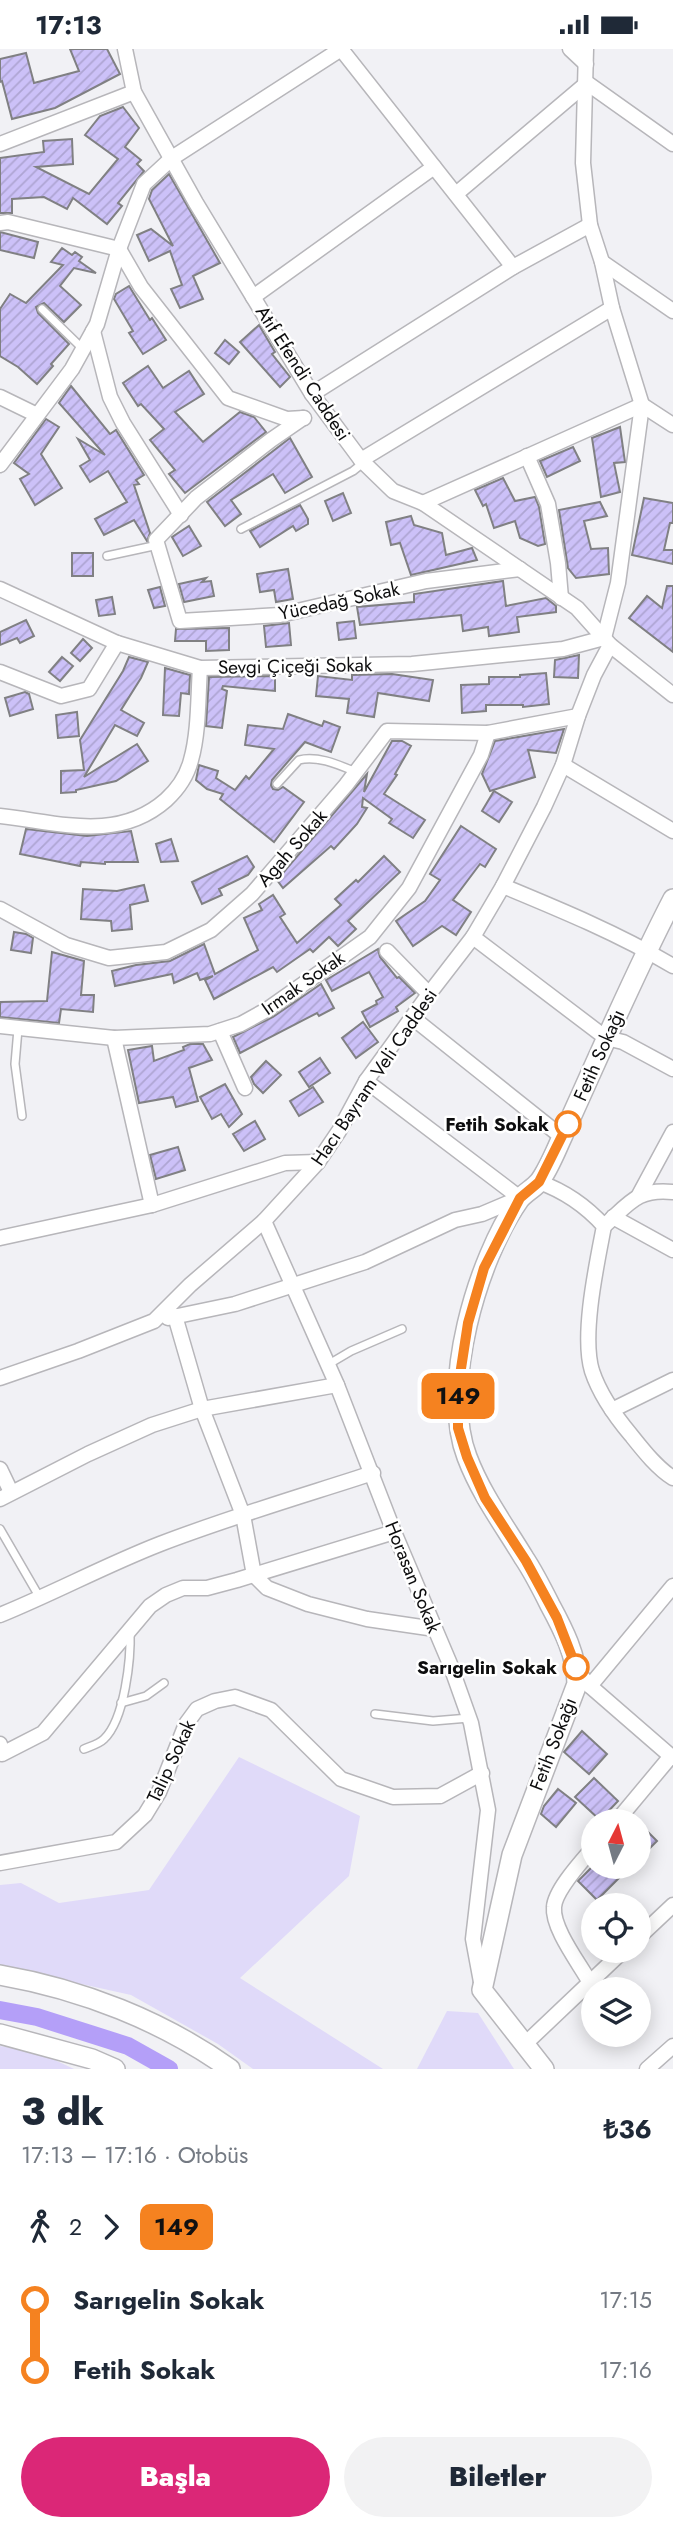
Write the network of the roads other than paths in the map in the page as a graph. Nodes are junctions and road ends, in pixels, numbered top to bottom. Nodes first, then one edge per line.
1 (125, 49) edge
2 (341, 49) edge
3 (570, 49) edge
4 (586, 56) edge
5 (587, 83) junction
6 (134, 92) junction
7 (0, 144) edge
8 (673, 144) edge
9 (172, 157) junction
10 (434, 167) junction
11 (456, 194) junction
12 (0, 223) edge
13 (590, 225) junction
14 (120, 249) junction
15 (602, 262) junction
16 (513, 267) junction
17 (253, 297) junction
18 (612, 308) junction
19 (42, 309) dead end
20 (673, 311) edge
21 (93, 331) junction
22 (83, 349) junction
23 (312, 394) junction
24 (0, 397) edge
25 (642, 405) junction
26 (326, 414) junction
27 (37, 415) junction
28 (303, 418) junction
29 (673, 425) edge
30 (527, 456) junction
31 (363, 461) junction
32 (0, 465) edge
33 (423, 503) junction
34 (181, 515) junction
35 (241, 529) dead end
36 (158, 545) junction
37 (107, 556) dead end
38 (520, 569) junction
39 (0, 589) edge
40 (561, 598) junction
41 (607, 641) junction
42 (117, 643) junction
43 (200, 668) junction
44 (0, 673) edge
45 (673, 695) edge
46 (578, 716) junction
47 (488, 733) junction
48 (563, 765) junction
49 (356, 772) junction
50 (276, 784) dead end
51 (0, 815) edge
52 (673, 831) edge
53 (503, 886) junction
54 (673, 899) edge
55 (0, 909) edge
56 (473, 937) junction
57 (646, 950) junction
58 (387, 951) dead end
59 (673, 966) edge
60 (429, 994) junction
61 (413, 1018) junction
62 (0, 1026) edge
63 (18, 1029) junction
64 (220, 1031) junction
65 (114, 1038) junction
66 (606, 1038) junction
67 (673, 1069) edge
68 (366, 1081) junction
69 (245, 1088) dead end
70 (22, 1116) dead end
71 (673, 1132) edge
72 (562, 1137) junction
73 (318, 1162) junction
74 (539, 1182) junction
75 (673, 1192) edge
76 (639, 1195) junction
77 (520, 1198) junction
78 (152, 1205) junction
79 (264, 1221) junction
80 (609, 1221) junction
81 (0, 1238) edge
82 (673, 1250) edge
83 (294, 1285) junction
84 (175, 1316) junction
85 (154, 1321) junction
86 (402, 1329) dead end
87 (328, 1365) junction
88 (0, 1378) edge
89 (673, 1380) edge
90 (337, 1385) junction
91 (202, 1409) junction
92 (612, 1410) junction
93 (0, 1469) edge
94 (373, 1473) junction
95 (673, 1478) edge
96 (6, 1496) edge
97 (243, 1515) junction
98 (0, 1529) edge
99 (394, 1532) junction
100 (254, 1575) junction
101 (673, 1586) edge
102 (41, 1599) junction
103 (0, 1615) edge
104 (130, 1629) junction
105 (435, 1629) junction
106 (577, 1671) junction
107 (164, 1683) dead end
108 (590, 1686) junction
109 (121, 1703) junction
110 (375, 1714) dead end
111 (469, 1718) junction
112 (85, 1749) dead end
113 (1, 1751) edge
114 (672, 1757) edge
115 (482, 1773) junction
116 (627, 1809) edge
117 (0, 1863) edge
118 (581, 1863) edge
119 (673, 1905) edge
120 (651, 1926) edge
121 (609, 1963) edge
122 (0, 1975) edge
123 (587, 1977) edge
124 (593, 1977) edge
125 (581, 1988) edge
126 (482, 1990) junction
127 (0, 2034) edge
128 (525, 2044) junction
129 (673, 2046) edge
130 (114, 2069) edge
131 (230, 2069) edge
132 (544, 2069) edge
133 (647, 2069) edge

1 - 6 street, Atıf Efendi Caddesi
2 - 9 street
2 - 10 street
3 - 4 street
4 - 5 street
5 - 8 street
5 - 11 street
5 - 13 street
6 - 7 street
6 - 9 street, Atıf Efendi Caddesi
9 - 14 street
9 - 17 street, Atıf Efendi Caddesi
10 - 11 street
10 - 17 street
11 - 16 street
12 - 14 street
13 - 15 street
13 - 16 street
14 - 21 street
14 - 28 street
15 - 18 street
15 - 20 street
16 - 23 street
17 - 23 street, Atıf Efendi Caddesi
18 - 25 street
18 - 31 street
19 - 22 lane
21 - 22 street
21 - 34 street
22 - 27 street
23 - 26 street, Atıf Efendi Caddesi
24 - 27 street
25 - 29 street
25 - 30 street
25 - 41 street, Hacı Bayram Veli Caddesi
26 - 28 street
26 - 31 street, Atıf Efendi Caddesi
27 - 32 street
28 - 34 street
30 - 33 street
30 - 40 street
31 - 33 street, Atıf Efendi Caddesi
31 - 35 lane
33 - 38 street, Atıf Efendi Caddesi
34 - 36 street
36 - 37 lane
36 - 38 street, Yücedağ Sokak
38 - 40 street, Atıf Efendi Caddesi
39 - 42 street, Sevgi Çiçeği Sokak
40 - 41 street, Atıf Efendi Caddesi
41 - 43 street, Sevgi Çiçeği Sokak
41 - 45 street, Atıf Efendi Caddesi
41 - 46 street, Hacı Bayram Veli Caddesi
42 - 43 street, Sevgi Çiçeği Sokak
42 - 44 street
43 - 51 street
46 - 47 street, Agah Sokak
46 - 48 street, Hacı Bayram Veli Caddesi
47 - 49 street, Agah Sokak
47 - 64 street, Irmak Sokak
48 - 52 street
48 - 53 street, Hacı Bayram Veli Caddesi
49 - 50 lane
49 - 55 street, Agah Sokak
53 - 56 street, Hacı Bayram Veli Caddesi
53 - 57 street
54 - 57 street, Fetih Sokağı
56 - 60 street, Hacı Bayram Veli Caddesi
56 - 66 street
57 - 59 street
57 - 66 street, Fetih Sokağı
58 - 60 street
60 - 61 street, Hacı Bayram Veli Caddesi
61 - 68 street, Hacı Bayram Veli Caddesi
61 - 72 street
62 - 63 street, Irmak Sokak
63 - 65 street, Irmak Sokak
63 - 70 lane
64 - 65 street, Irmak Sokak
64 - 69 street
65 - 78 street
66 - 67 street
66 - 72 street, Fetih Sokağı
68 - 73 street, Hacı Bayram Veli Caddesi
68 - 77 street
71 - 76 street
72 - 74 street, Fetih Sokağı
73 - 78 street
73 - 79 street, Hacı Bayram Veli Caddesi
74 - 77 street, Fetih Sokağı
74 - 80 street
75 - 76 street
76 - 80 street
77 - 83 street
77 - 106 street, Fetih Sokağı
78 - 81 street
79 - 83 street, Horasan Sokak
79 - 85 street, Hacı Bayram Veli Caddesi
80 - 82 street
80 - 92 street
83 - 84 street
83 - 87 street, Horasan Sokak
84 - 85 street
84 - 91 street
85 - 88 street, Hacı Bayram Veli Caddesi
86 - 87 lane
87 - 90 street, Horasan Sokak
89 - 92 street
90 - 91 street
90 - 94 street, Horasan Sokak
91 - 96 street
91 - 97 street
92 - 95 street
93 - 96 street
94 - 97 street
94 - 99 street, Horasan Sokak
97 - 100 street
97 - 102 street
98 - 102 lane
99 - 100 street
99 - 105 street, Horasan Sokak
100 - 104 street
100 - 105 street
101 - 108 street
102 - 103 street
104 - 109 lane
104 - 113 street
105 - 111 street, Horasan Sokak
106 - 108 street
106 - 126 street, Fetih Sokağı
107 - 109 lane
108 - 114 street
109 - 112 lane
110 - 111 lane
111 - 115 street, Horasan Sokak
114 - 116 street
115 - 117 street, Talip Sokak
115 - 126 street, Horasan Sokak
118 - 123 street
119 - 120 street
121 - 124 street
122 - 131 street
125 - 128 street
126 - 128 street
127 - 130 street
128 - 132 street
129 - 133 street

